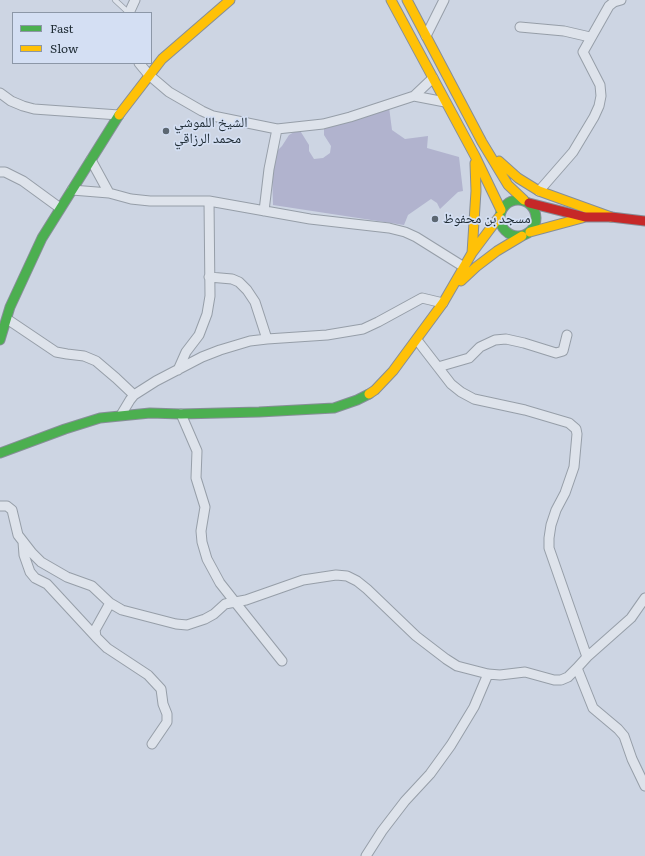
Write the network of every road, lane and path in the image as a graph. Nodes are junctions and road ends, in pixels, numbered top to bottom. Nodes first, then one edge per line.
1 (115, 0) edge
2 (135, 0) edge
3 (230, 0) edge
4 (391, 0) edge
5 (407, 0) edge
6 (444, 0) edge
7 (621, 0) edge
8 (608, 3) edge
9 (128, 12) edge
10 (129, 12) edge
11 (520, 27) dead end
12 (426, 36) junction
13 (590, 37) junction
14 (139, 64) edge
15 (149, 75) junction
16 (433, 78) junction
17 (0, 93) edge
18 (414, 96) junction
19 (445, 102) junction
20 (119, 115) junction
21 (277, 129) junction
22 (482, 142) junction
23 (474, 156) junction
24 (91, 160) junction
25 (0, 172) edge
26 (72, 190) junction
27 (539, 191) junction
28 (109, 193) junction
29 (209, 201) junction
30 (527, 202) junction
31 (60, 208) junction
32 (264, 210) junction
33 (500, 213) junction
34 (585, 217) junction
35 (611, 217) junction
36 (645, 221) edge
37 (526, 234) junction
38 (472, 253) junction
39 (464, 267) junction
40 (209, 277) junction
41 (451, 291) junction
42 (443, 303) junction
43 (7, 319) junction
44 (567, 335) dead end
45 (267, 339) junction
46 (0, 340) edge
47 (417, 340) junction
48 (438, 367) junction
49 (178, 370) junction
50 (134, 395) junction
51 (181, 414) junction
52 (121, 415) junction
53 (0, 453) edge
54 (0, 506) edge
55 (22, 542) junction
56 (645, 598) edge
57 (235, 602) junction
58 (110, 603) junction
59 (96, 637) junction
60 (588, 657) junction
61 (282, 661) dead end
62 (577, 668) junction
63 (488, 674) junction
64 (152, 744) dead end
65 (645, 786) edge
66 (366, 856) edge

1 - 9 lane
2 - 10 street
3 - 15 street
4 - 16 street
5 - 12 street
6 - 12 street
7 - 8 street
8 - 13 street
11 - 13 street
12 - 22 street
13 - 27 street
14 - 15 street
15 - 20 street
15 - 21 street
16 - 18 street
16 - 19 street
17 - 20 street
18 - 19 street
18 - 21 street
19 - 23 street
20 - 24 street
21 - 32 street
22 - 27 street
22 - 30 street
23 - 33 street
23 - 38 street
24 - 26 street
24 - 28 street
25 - 31 street
26 - 28 street
26 - 31 street
27 - 35 street
28 - 29 street
29 - 32 street
29 - 40 street
30 - 33 street
30 - 34 street
30 - 37 street
31 - 43 street
32 - 39 street
33 - 37 street
33 - 38 street
34 - 35 street
34 - 37 street
35 - 36 street
37 - 41 street
38 - 39 street
39 - 41 street
40 - 45 street
40 - 49 street
41 - 42 street
42 - 45 street
42 - 47 street
43 - 46 street
43 - 50 street
44 - 48 street
45 - 49 street
47 - 48 street
47 - 51 street
48 - 60 street
49 - 50 street
50 - 52 street
51 - 52 street
51 - 57 street
52 - 53 street
54 - 55 street
55 - 58 street
55 - 59 street
56 - 60 street
57 - 58 street
57 - 61 street
57 - 63 street
58 - 59 street
59 - 64 street
60 - 62 street
62 - 63 street
62 - 65 street
63 - 66 street

